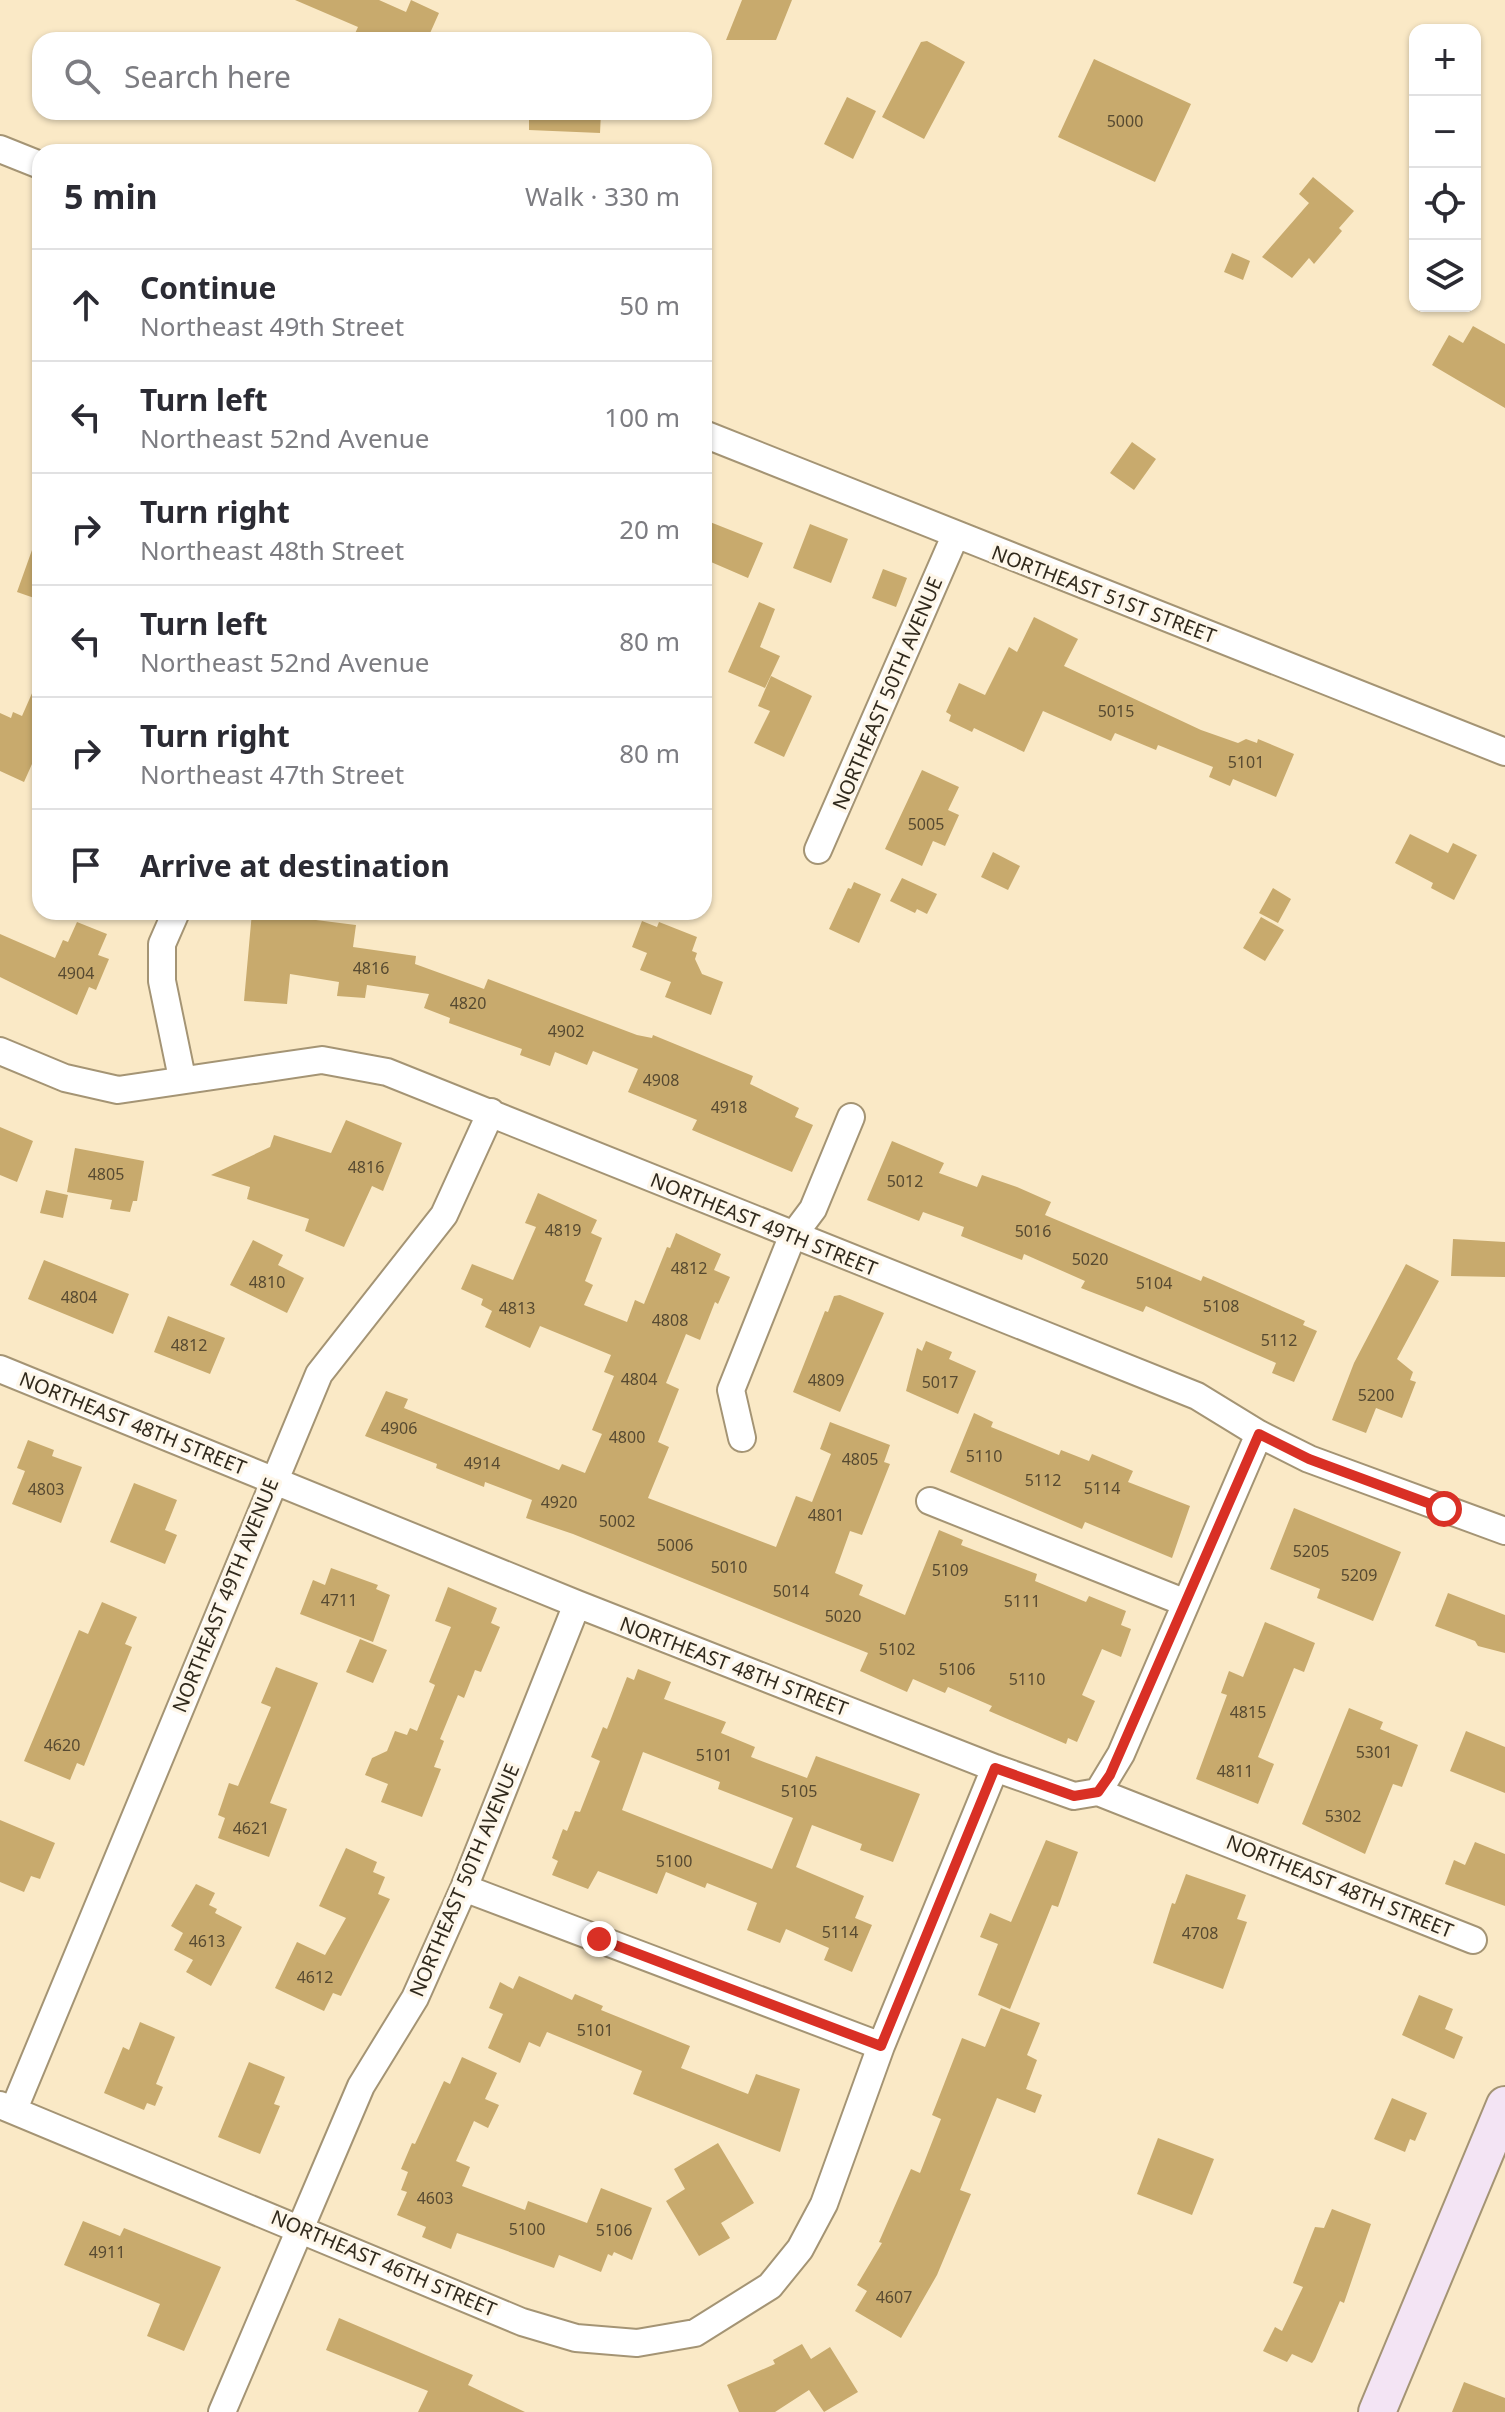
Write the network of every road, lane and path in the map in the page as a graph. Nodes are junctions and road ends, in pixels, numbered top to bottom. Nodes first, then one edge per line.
1 (0, 149) edge
2 (32, 162) edge
3 (712, 437) edge
4 (955, 536) junction
5 (1505, 752) edge
6 (818, 850) dead end
7 (172, 920) edge
8 (0, 1051) edge
9 (182, 1078) junction
10 (491, 1112) junction
11 (851, 1117) dead end
12 (792, 1237) junction
13 (0, 1369) edge
14 (1259, 1434) junction
15 (742, 1438) dead end
16 (273, 1480) junction
17 (930, 1501) dead end
18 (1505, 1531) edge
19 (1186, 1603) junction
20 (577, 1604) junction
21 (995, 1768) junction
22 (1098, 1792) junction
23 (464, 1888) junction
24 (1473, 1940) dead end
25 (881, 2046) junction
26 (1505, 2105) edge
27 (7, 2107) edge
28 (299, 2227) junction
29 (222, 2412) edge
30 (1377, 2412) edge

1 - 2 street
3 - 4 street, NORTHEAST 51ST STREET
4 - 5 street, NORTHEAST 51ST STREET
4 - 6 street, NORTHEAST 50TH AVENUE
7 - 9 street
8 - 9 street, NORTHEAST 49TH STREET
9 - 10 street, NORTHEAST 49TH STREET
10 - 12 street, NORTHEAST 49TH STREET
10 - 16 street, NORTHEAST 49TH AVENUE
11 - 12 street
12 - 14 street, NORTHEAST 49TH STREET
12 - 15 street
13 - 16 street, NORTHEAST 48TH STREET
14 - 18 street, NORTHEAST 49TH STREET
14 - 19 street
16 - 20 street, NORTHEAST 48TH STREET
16 - 27 street, NORTHEAST 49TH AVENUE
17 - 19 street
19 - 22 street
20 - 21 street, NORTHEAST 48TH STREET
20 - 23 street, NORTHEAST 50TH AVENUE
21 - 22 street, NORTHEAST 48TH STREET
21 - 25 street, NORTHEAST 46TH STREET
22 - 24 street, NORTHEAST 48TH STREET
23 - 25 street
23 - 28 street, NORTHEAST 50TH AVENUE
25 - 28 street, NORTHEAST 46TH STREET
26 - 30 street
27 - 28 street, NORTHEAST 46TH STREET
28 - 29 street, NORTHEAST 50TH AVENUE

